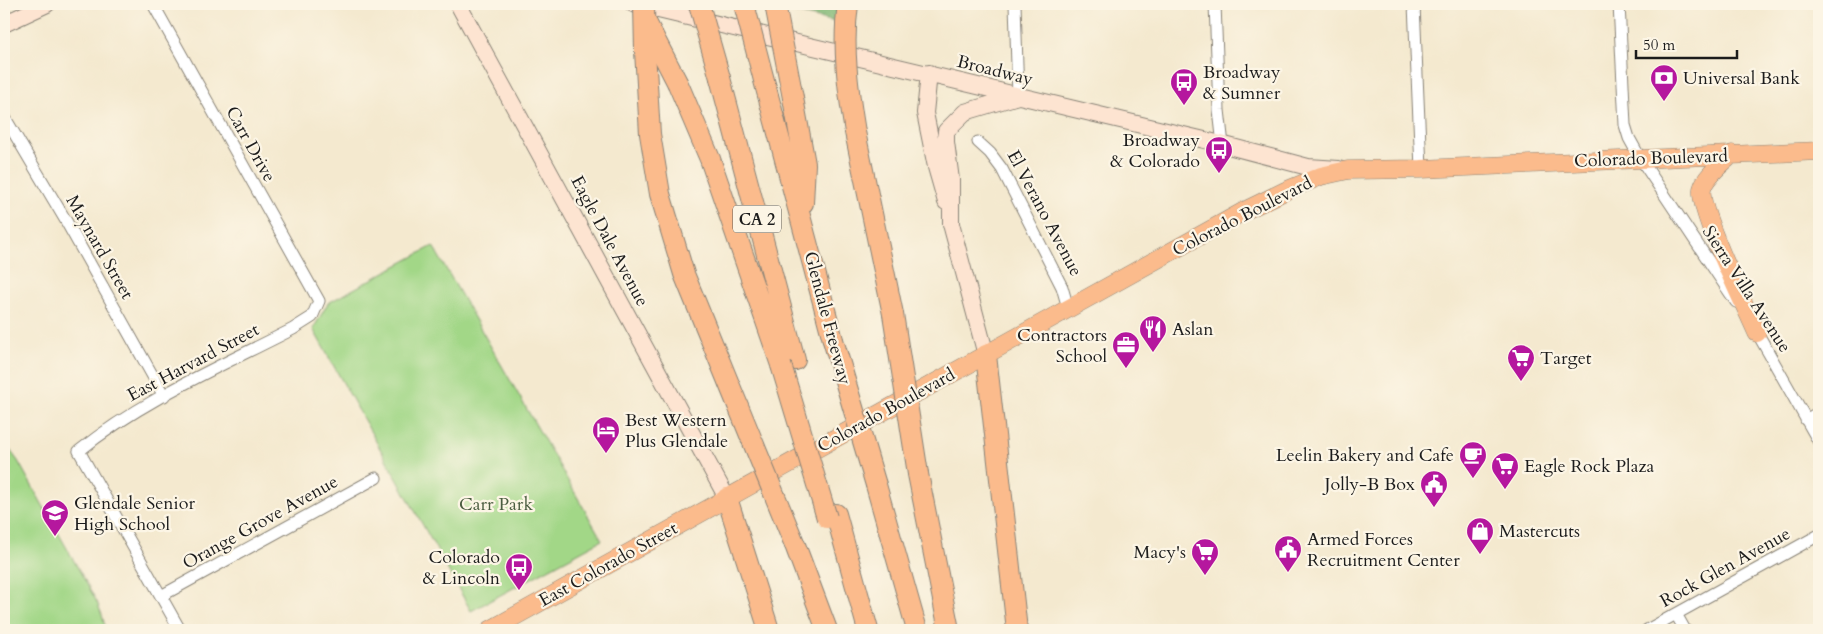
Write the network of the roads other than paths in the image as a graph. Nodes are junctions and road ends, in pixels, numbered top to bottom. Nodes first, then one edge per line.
1 (20, 4) edge
2 (48, 4) edge
3 (153, 4) edge
4 (458, 4) edge
5 (634, 4) edge
6 (644, 4) edge
7 (699, 4) edge
8 (744, 4) edge
9 (775, 4) edge
10 (848, 4) edge
11 (1015, 4) edge
12 (1215, 4) edge
13 (1414, 4) edge
14 (1619, 4) edge
15 (4, 23) edge
16 (929, 73) junction
17 (1018, 96) junction
18 (4, 116) edge
19 (978, 142) dead end
20 (1223, 145) junction
21 (1819, 151) edge
22 (1732, 154) junction
23 (1640, 158) junction
24 (1421, 169) junction
25 (1348, 170) junction
26 (802, 220) junction
27 (951, 224) junction
28 (319, 301) joint
29 (1068, 308) junction
30 (1757, 332) junction
31 (986, 355) junction
32 (788, 362) junction
33 (164, 396) junction
34 (1819, 412) edge
35 (1806, 420) junction
36 (1819, 442) edge
37 (376, 478) dead end
38 (727, 498) junction
39 (1819, 535) edge
40 (161, 596) junction
41 (1676, 614) junction
42 (498, 628) edge
43 (180, 630) edge
44 (769, 630) edge
45 (828, 630) edge
46 (867, 630) edge
47 (917, 630) edge
48 (948, 630) edge
49 (1017, 630) edge
50 (1647, 630) edge
51 (1685, 630) edge

1 - 15 main road
2 - 15 main road
3 - 28 street, Carr Drive
4 - 38 main road, Eagle Dale Avenue
5 - 16 main road, Broadway
5 - 32 highway, bridge
6 - 45 highway, bridge
7 - 32 highway, CA 2, bridge
8 - 26 highway, Glendale Freeway / CA 2, bridge
9 - 26 highway, bridge
10 - 48 highway, bridge
11 - 17 street
12 - 20 street
13 - 24 street
14 - 23 street, Sierra Villa Avenue
16 - 17 main road, Broadway
16 - 27 main road
17 - 20 main road, Broadway
17 - 27 main road
18 - 33 street, Maynard Street
19 - 29 street, El Verano Avenue
20 - 25 main road, Broadway
21 - 22 main road, Colorado Boulevard
22 - 23 main road, Colorado Boulevard
22 - 30 main road
23 - 24 main road, Colorado Boulevard
23 - 30 street, Sierra Villa Avenue
24 - 25 main road, Colorado Boulevard
25 - 29 main road, Colorado Boulevard
26 - 47 highway, Glendale Freeway / CA 2, bridge
27 - 31 main road
28 - 33 street, East Harvard Street
29 - 31 main road, Colorado Boulevard
30 - 35 street, Sierra Villa Avenue
31 - 38 main road, Colorado Boulevard
31 - 49 highway
32 - 46 highway, bridge
33 - 40 street, East Harvard Street
34 - 35 street
35 - 36 street, Sierra Villa Avenue
37 - 40 street, Orange Grove Avenue
38 - 42 main road, East Colorado Street
38 - 44 highway
39 - 41 street, Rock Glen Avenue
40 - 43 street
41 - 50 street, Rock Glen Avenue
41 - 51 street

